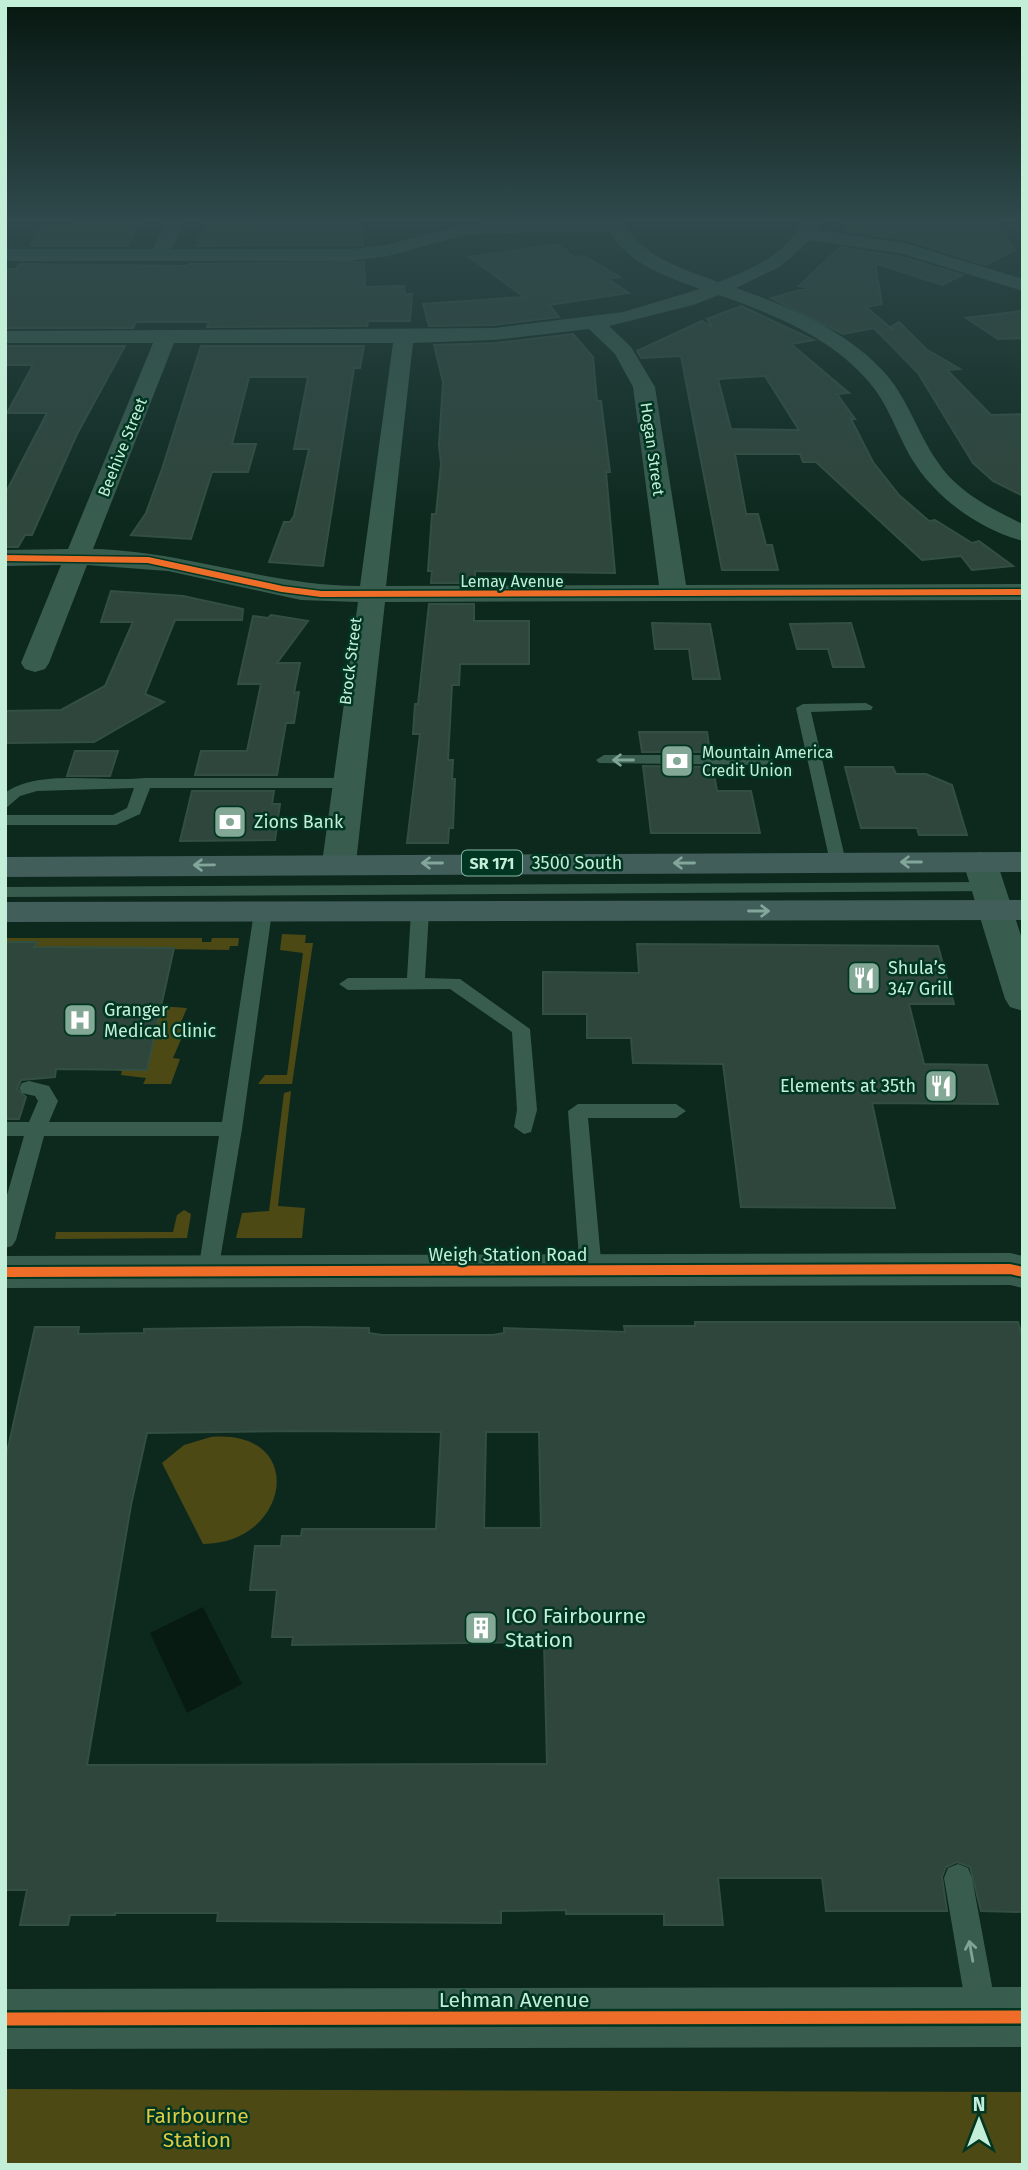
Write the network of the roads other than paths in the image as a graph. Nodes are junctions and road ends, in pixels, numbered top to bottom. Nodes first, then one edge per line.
1 (581, 322) edge
2 (593, 322) edge
3 (802, 322) edge
4 (404, 336) junction
5 (5, 337) edge
6 (166, 337) junction
7 (1023, 533) edge
8 (5, 558) edge
9 (77, 558) junction
10 (1023, 592) edge
11 (674, 594) junction
12 (372, 595) junction
13 (35, 663) dead end
14 (866, 707) dead end
15 (604, 760) dead end
16 (765, 760) dead end
17 (144, 783) junction
18 (349, 783) junction
19 (5, 804) edge
20 (5, 820) edge
21 (838, 862) junction
22 (1023, 862) edge
23 (340, 863) junction
24 (5, 866) edge
25 (5, 892) edge
26 (996, 892) edge
27 (5, 912) edge
28 (264, 912) junction
29 (420, 912) junction
30 (416, 983) junction
31 (348, 984) dead end
32 (1023, 999) edge
33 (29, 1088) dead end
34 (676, 1111) dead end
35 (524, 1127) dead end
36 (5, 1129) edge
37 (36, 1129) junction
38 (232, 1129) junction
39 (5, 1240) edge
40 (1019, 1269) edge
41 (591, 1271) junction
42 (5, 1272) edge
43 (209, 1272) junction
44 (958, 1878) dead end
45 (1003, 2018) edge
46 (5, 2019) edge

1 - 4 street
2 - 11 street, Hogan Street
3 - 7 street
4 - 6 street
4 - 12 street, Brock Street
5 - 6 street
6 - 9 street, Beehive Street
8 - 9 street, Lemay Avenue
9 - 12 street, Lemay Avenue
9 - 13 street, Beehive Street
10 - 11 street, Lemay Avenue
11 - 12 street, Lemay Avenue
12 - 18 street, Brock Street
14 - 21 lane
16 -> 15 lane
17 - 18 lane
17 - 19 lane
17 - 20 lane
18 - 23 street, Brock Street
21 -> 23 main road, 3500 South / SR 171
26 -> 21 main road, 3500 South / SR 171
22 - 26 main road, 3500 South / SR 171
23 -> 24 main road, 3500 South / SR 171
25 - 26 lane
29 -> 26 main road, 3500 South / SR 171
26 - 32 street
27 - 28 main road, 3500 South / SR 171
28 - 29 main road, 3500 South / SR 171
28 - 38 lane
29 - 30 lane
30 - 31 lane
30 - 35 lane
33 - 37 lane
34 - 41 lane
36 - 37 lane
37 - 38 lane
37 - 39 lane
38 - 43 lane
40 - 41 street, Weigh Station Road
41 - 43 street, Weigh Station Road
42 - 43 street, Weigh Station Road
45 -> 44 lane
45 - 46 street, Lehman Avenue

